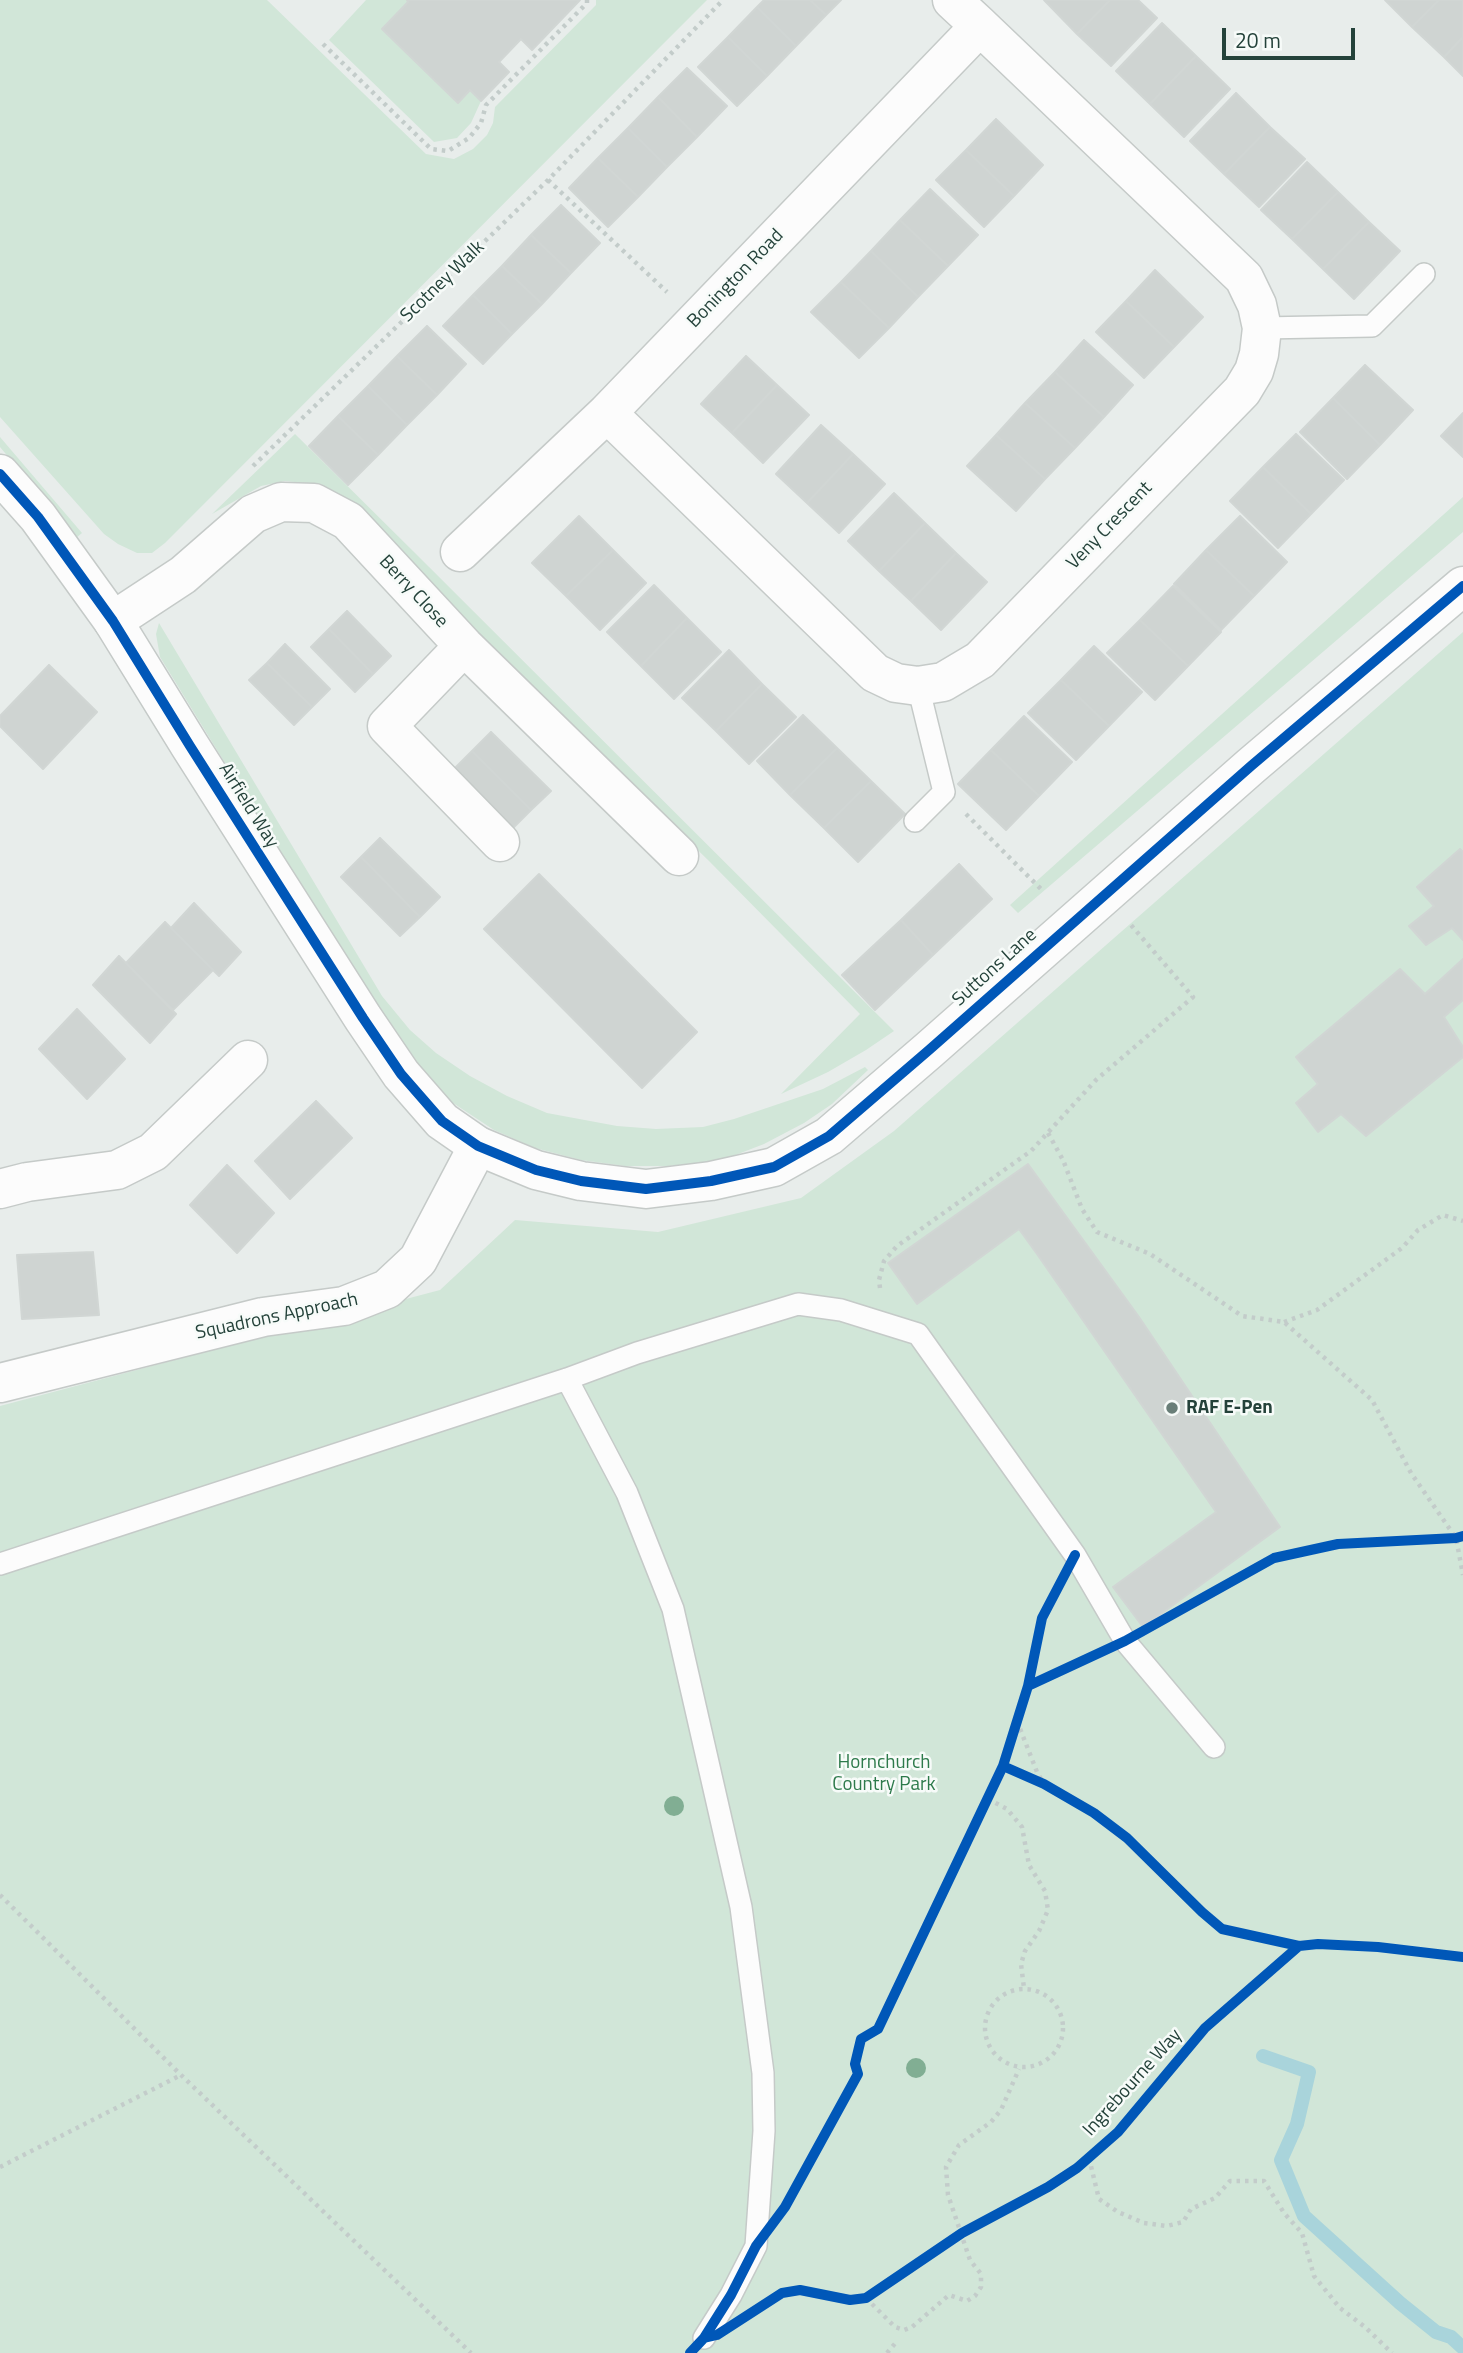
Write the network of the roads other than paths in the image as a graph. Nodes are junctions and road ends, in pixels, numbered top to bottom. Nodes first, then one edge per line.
1 (952, 0) edge
2 (980, 26) junction
3 (1424, 274) dead end
4 (1262, 328) junction
5 (607, 413) junction
6 (0, 474) edge
7 (460, 552) dead end
8 (1463, 586) edge
9 (113, 621) junction
10 (464, 646) junction
11 (918, 686) junction
12 (915, 821) dead end
13 (500, 842) dead end
14 (679, 856) dead end
15 (248, 1060) dead end
16 (478, 1146) junction
17 (0, 1189) edge
18 (567, 1379) junction
19 (0, 1383) edge
20 (0, 1564) edge
21 (1214, 1747) dead end
22 (704, 2338) dead end

1 - 2 street
2 - 4 street, Veny Crescent
2 - 5 street, Bonington Road
3 - 4 lane
4 - 11 street, Veny Crescent
5 - 7 street, Bonington Road
5 - 11 street, Veny Crescent
6 - 9 street, Airfield Way
8 - 16 street, Suttons Lane
9 - 10 street, Berry Close
9 - 16 street, Airfield Way
10 - 13 street
10 - 14 street, Berry Close
11 - 12 lane
15 - 17 street
16 - 19 street, Squadrons Approach
18 - 20 lane
18 - 21 lane
18 - 22 lane

